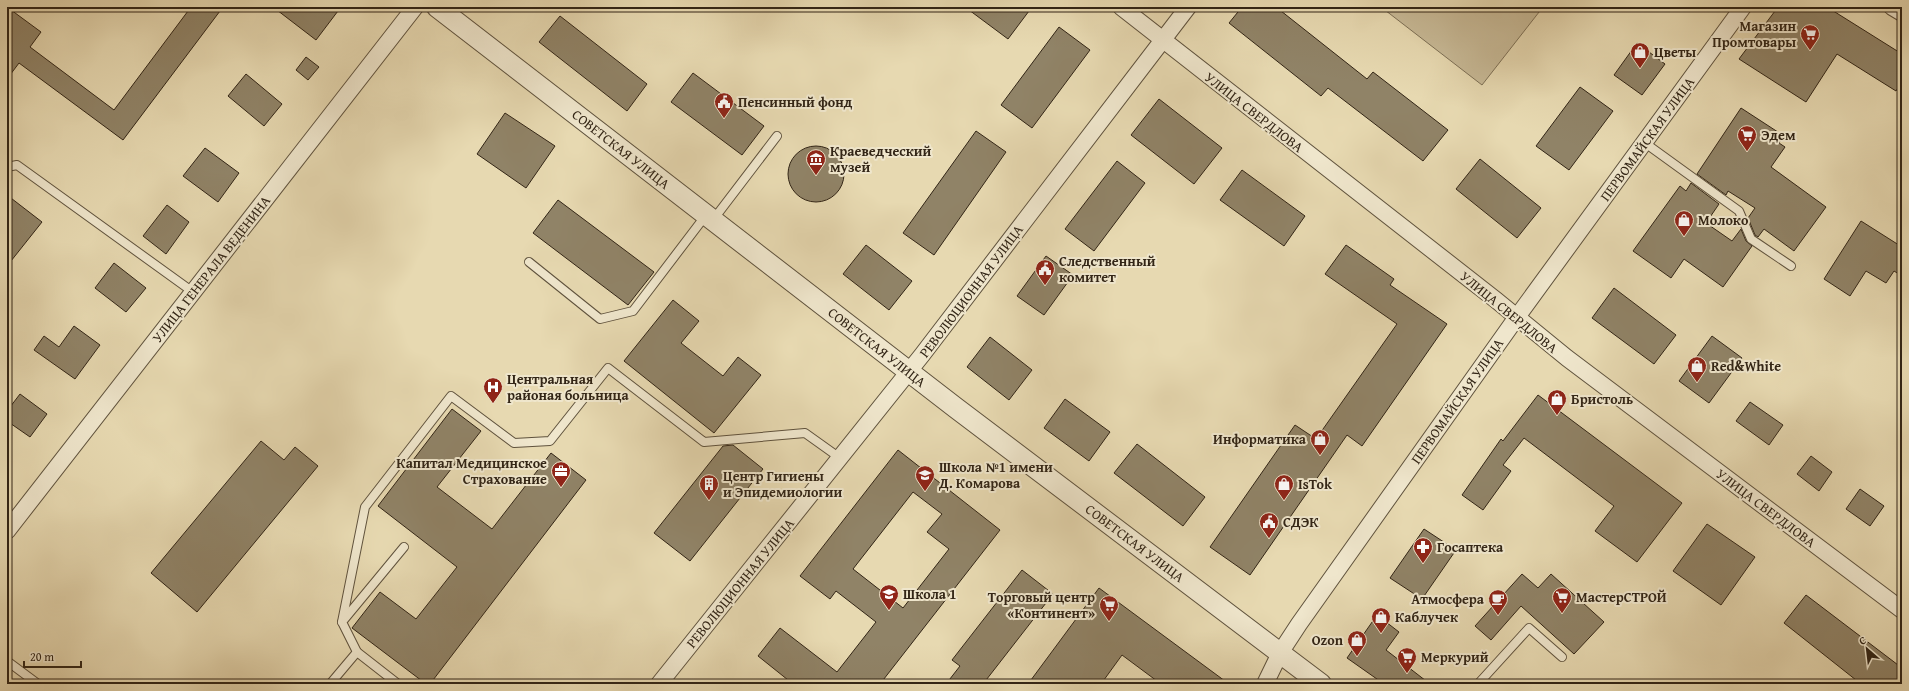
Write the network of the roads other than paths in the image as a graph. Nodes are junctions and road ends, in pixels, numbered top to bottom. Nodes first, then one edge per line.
1 (415, 7) edge
2 (437, 7) edge
3 (1121, 7) edge
4 (1188, 7) edge
5 (1743, 7) edge
6 (1892, 7) edge
7 (1902, 13) edge
8 (1162, 39) junction
9 (777, 136) dead end
10 (1645, 143) junction
11 (7, 167) edge
12 (709, 218) junction
13 (529, 262) dead end
14 (1791, 266) dead end
15 (193, 292) junction
16 (1517, 317) junction
17 (909, 372) junction
18 (840, 458) junction
19 (7, 530) edge
20 (404, 547) dead end
21 (1902, 610) edge
22 (342, 622) junction
23 (357, 652) junction
24 (1280, 653) junction
25 (1562, 657) dead end
26 (7, 661) edge
27 (38, 684) edge
28 (330, 684) edge
29 (398, 684) edge
30 (659, 684) edge
31 (1265, 684) edge
32 (1320, 684) edge
33 (1478, 684) edge

1 - 15 street, УЛИЦА ГЕНЕРАЛА ВЕДЕНИНА
2 - 12 street, СОВЕТСКАЯ УЛИЦА
3 - 8 street, УЛИЦА СВЕРДЛОВА
4 - 8 street, РЕВОЛЮЦИОННАЯ УЛИЦА
5 - 10 street, ПЕРВОМАЙСКАЯ УЛИЦА
6 - 7 street
8 - 16 street, УЛИЦА СВЕРДЛОВА
8 - 17 street, РЕВОЛЮЦИОННАЯ УЛИЦА
9 - 12 lane
10 - 14 lane
10 - 16 street, ПЕРВОМАЙСКАЯ УЛИЦА
11 - 15 lane
12 - 13 lane
12 - 17 street, СОВЕТСКАЯ УЛИЦА
15 - 19 street, УЛИЦА ГЕНЕРАЛА ВЕДЕНИНА
16 - 21 street, УЛИЦА СВЕРДЛОВА
16 - 24 street, ПЕРВОМАЙСКАЯ УЛИЦА
17 - 18 street, РЕВОЛЮЦИОННАЯ УЛИЦА
17 - 24 street, СОВЕТСКАЯ УЛИЦА
18 - 22 lane
18 - 30 street, РЕВОЛЮЦИОННАЯ УЛИЦА
20 - 22 lane
22 - 23 lane
23 - 28 lane
23 - 29 lane
24 - 31 street, ПЕРВОМАЙСКАЯ УЛИЦА
24 - 32 street, СОВЕТСКАЯ УЛИЦА
25 - 33 lane
26 - 27 lane

